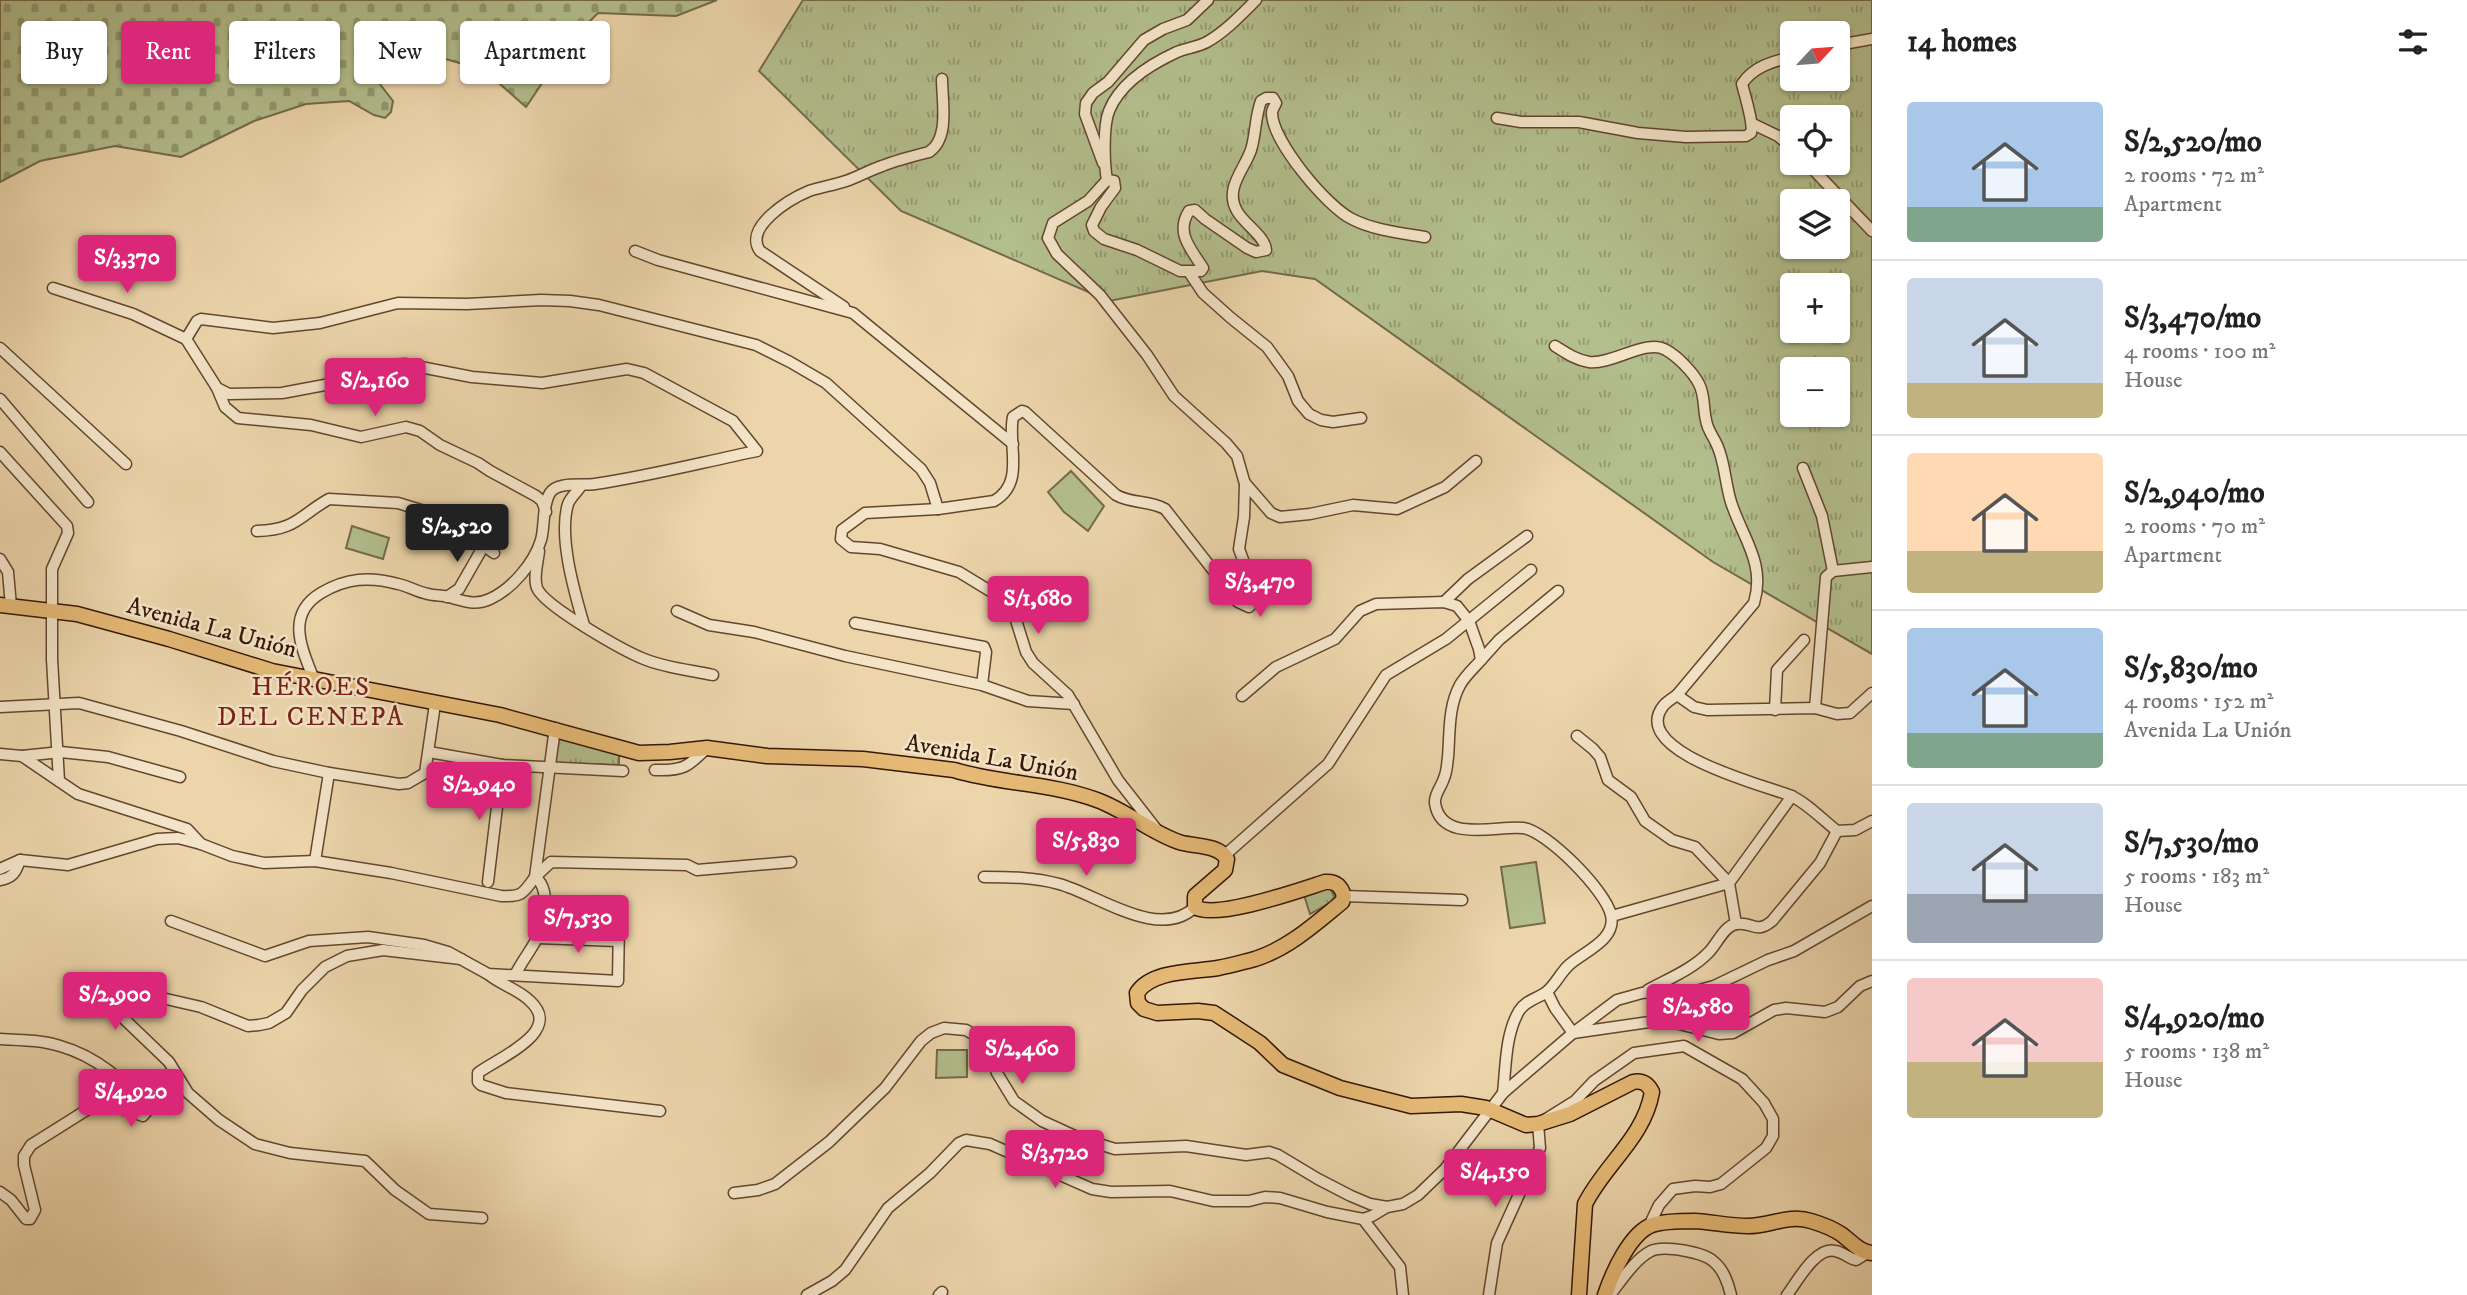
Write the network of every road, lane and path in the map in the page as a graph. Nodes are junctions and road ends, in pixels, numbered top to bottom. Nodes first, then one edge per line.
1 (1208, 0) edge
2 (1256, 0) edge
3 (1872, 39) edge
4 (1850, 43) edge
5 (1780, 59) edge
6 (942, 79) dead end
7 (1497, 118) dead end
8 (1753, 124) junction
9 (1780, 138) edge
10 (1106, 174) junction
11 (1818, 175) edge
12 (1872, 231) edge
13 (1425, 237) dead end
14 (635, 251) dead end
15 (1189, 272) junction
16 (53, 288) dead end
17 (853, 313) junction
18 (186, 339) junction
19 (1555, 346) dead end
20 (0, 348) edge
21 (217, 388) junction
22 (0, 399) edge
23 (1361, 418) dead end
24 (1013, 444) junction
25 (0, 452) edge
26 (1476, 461) dead end
27 (126, 464) dead end
28 (1803, 468) dead end
29 (1245, 483) junction
30 (581, 486) junction
31 (88, 502) dead end
32 (938, 509) junction
33 (545, 512) junction
34 (257, 531) dead end
35 (1527, 536) dead end
36 (541, 541) junction
37 (483, 547) junction
38 (494, 553) dead end
39 (0, 559) edge
40 (1872, 567) edge
41 (1531, 570) dead end
42 (1833, 570) junction
43 (1558, 591) dead end
44 (447, 597) junction
45 (1444, 602) junction
46 (6, 605) edge
47 (51, 610) junction
48 (677, 611) dead end
49 (1469, 621) junction
50 (855, 623) dead end
51 (584, 625) junction
52 (1804, 640) dead end
53 (1481, 660) junction
54 (713, 674) dead end
55 (313, 677) junction
56 (982, 685) junction
57 (1872, 693) edge
58 (1242, 695) dead end
59 (1677, 695) junction
60 (55, 704) junction
61 (435, 704) junction
62 (1074, 704) junction
63 (0, 707) edge
64 (1815, 708) junction
65 (1775, 710) junction
66 (555, 728) junction
67 (1577, 736) dead end
68 (707, 748) junction
69 (429, 752) junction
70 (57, 753) junction
71 (0, 754) edge
72 (22, 756) junction
73 (502, 765) junction
74 (551, 769) junction
75 (655, 770) dead end
76 (623, 771) dead end
77 (329, 773) junction
78 (180, 777) dead end
79 (59, 781) junction
80 (1792, 796) junction
81 (1872, 821) edge
82 (1837, 831) junction
83 (1158, 832) junction
84 (201, 844) junction
85 (1225, 855) junction
86 (20, 860) junction
87 (315, 861) junction
88 (791, 862) dead end
89 (0, 869) edge
90 (535, 877) junction
91 (984, 877) dead end
92 (0, 880) edge
93 (488, 882) dead end
94 (1729, 883) junction
95 (1344, 896) junction
96 (1462, 900) dead end
97 (1872, 906) edge
98 (1195, 907) junction
99 (1612, 916) junction
100 (171, 920) dead end
101 (619, 921) dead end
102 (1736, 924) junction
103 (538, 938) junction
104 (618, 941) junction
105 (461, 959) junction
106 (488, 974) junction
107 (515, 975) junction
108 (1872, 981) edge
109 (1547, 992) junction
110 (1642, 993) junction
111 (1573, 1033) junction
112 (0, 1039) edge
113 (1503, 1093) junction
114 (1491, 1110) junction
115 (660, 1111) dead end
116 (1538, 1124) junction
117 (0, 1192) edge
118 (734, 1193) dead end
119 (1387, 1206) junction
120 (482, 1218) dead end
121 (1363, 1219) junction
122 (1649, 1226) junction
123 (1870, 1253) edge
124 (1490, 1281) junction
125 (807, 1295) edge
126 (1404, 1295) edge
127 (1489, 1295) edge
128 (1496, 1295) edge
129 (1578, 1295) edge
130 (1608, 1295) edge
131 (1731, 1295) edge
132 (1787, 1295) edge

1 - 10 street
2 - 10 street
3 - 4 street
5 - 8 street
6 - 17 street
7 - 8 street
8 - 9 street
10 - 15 street
10 - 29 street
11 - 12 street
13 - 15 street
14 - 17 street
15 - 23 street
16 - 18 street
17 - 24 street
18 - 21 street
18 - 32 street
19 - 59 street
20 - 27 street
21 - 30 street
21 - 33 street
22 - 31 street
24 - 29 street
24 - 32 street
25 - 47 street
26 - 29 street
28 - 42 street
30 - 33 street
30 - 51 street
32 - 62 street
33 - 36 street
34 - 37 street
35 - 45 street
36 - 44 street
36 - 51 street
37 - 38 street
37 - 44 street
39 - 46 street
40 - 42 street
41 - 49 street
42 - 64 street
43 - 53 street
44 - 55 street
45 - 49 street
45 - 58 street
46 - 47 main road, Avenida La Unión
47 - 55 main road, Avenida La Unión
47 - 60 street
48 - 56 street
49 - 53 street
49 - 85 street
50 - 56 street
51 - 54 street
52 - 65 street
53 - 99 street
55 - 61 main road, Avenida La Unión
56 - 62 street
57 - 64 street
59 - 65 street
59 - 80 street
60 - 63 street
60 - 70 street
60 - 77 street
61 - 66 main road, Avenida La Unión
61 - 69 street
62 - 83 street
64 - 65 street
66 - 68 main road, Avenida La Unión
66 - 74 street
67 - 94 street
68 - 75 street
68 - 83 main road, Avenida La Unión
69 - 73 street
69 - 77 street
70 - 72 street
70 - 78 street
70 - 79 street
71 - 72 street
72 - 79 street
73 - 74 street
73 - 93 street
74 - 76 street
74 - 90 street
77 - 87 street
79 - 84 street
80 - 82 street
80 - 94 street
81 - 82 street
82 - 102 street
83 - 85 main road, Avenida La Unión
84 - 86 street
84 - 87 street
85 - 98 main road
86 - 89 street
86 - 92 street
87 - 90 street
88 - 90 street
90 - 103 street
91 - 98 street
94 - 99 street
94 - 102 street
95 - 96 street
95 - 98 main road
95 - 114 main road
97 - 110 street
99 - 109 street
100 - 105 street
101 - 104 street
102 - 110 street
103 - 104 street
103 - 107 street
104 - 107 street
105 - 106 street
105 - 120 street
106 - 107 street
106 - 115 street
108 - 111 street
109 - 111 street
109 - 113 street
110 - 111 street
111 - 113 street
112 - 117 street
113 - 114 street
114 - 116 main road
114 - 119 street
116 - 122 street
116 - 124 street
116 - 129 main road
118 - 119 street
119 - 121 street
121 - 125 street
121 - 126 street
122 - 123 main road
122 - 130 main road
123 - 132 street
124 - 127 street
124 - 128 street
130 - 131 street

